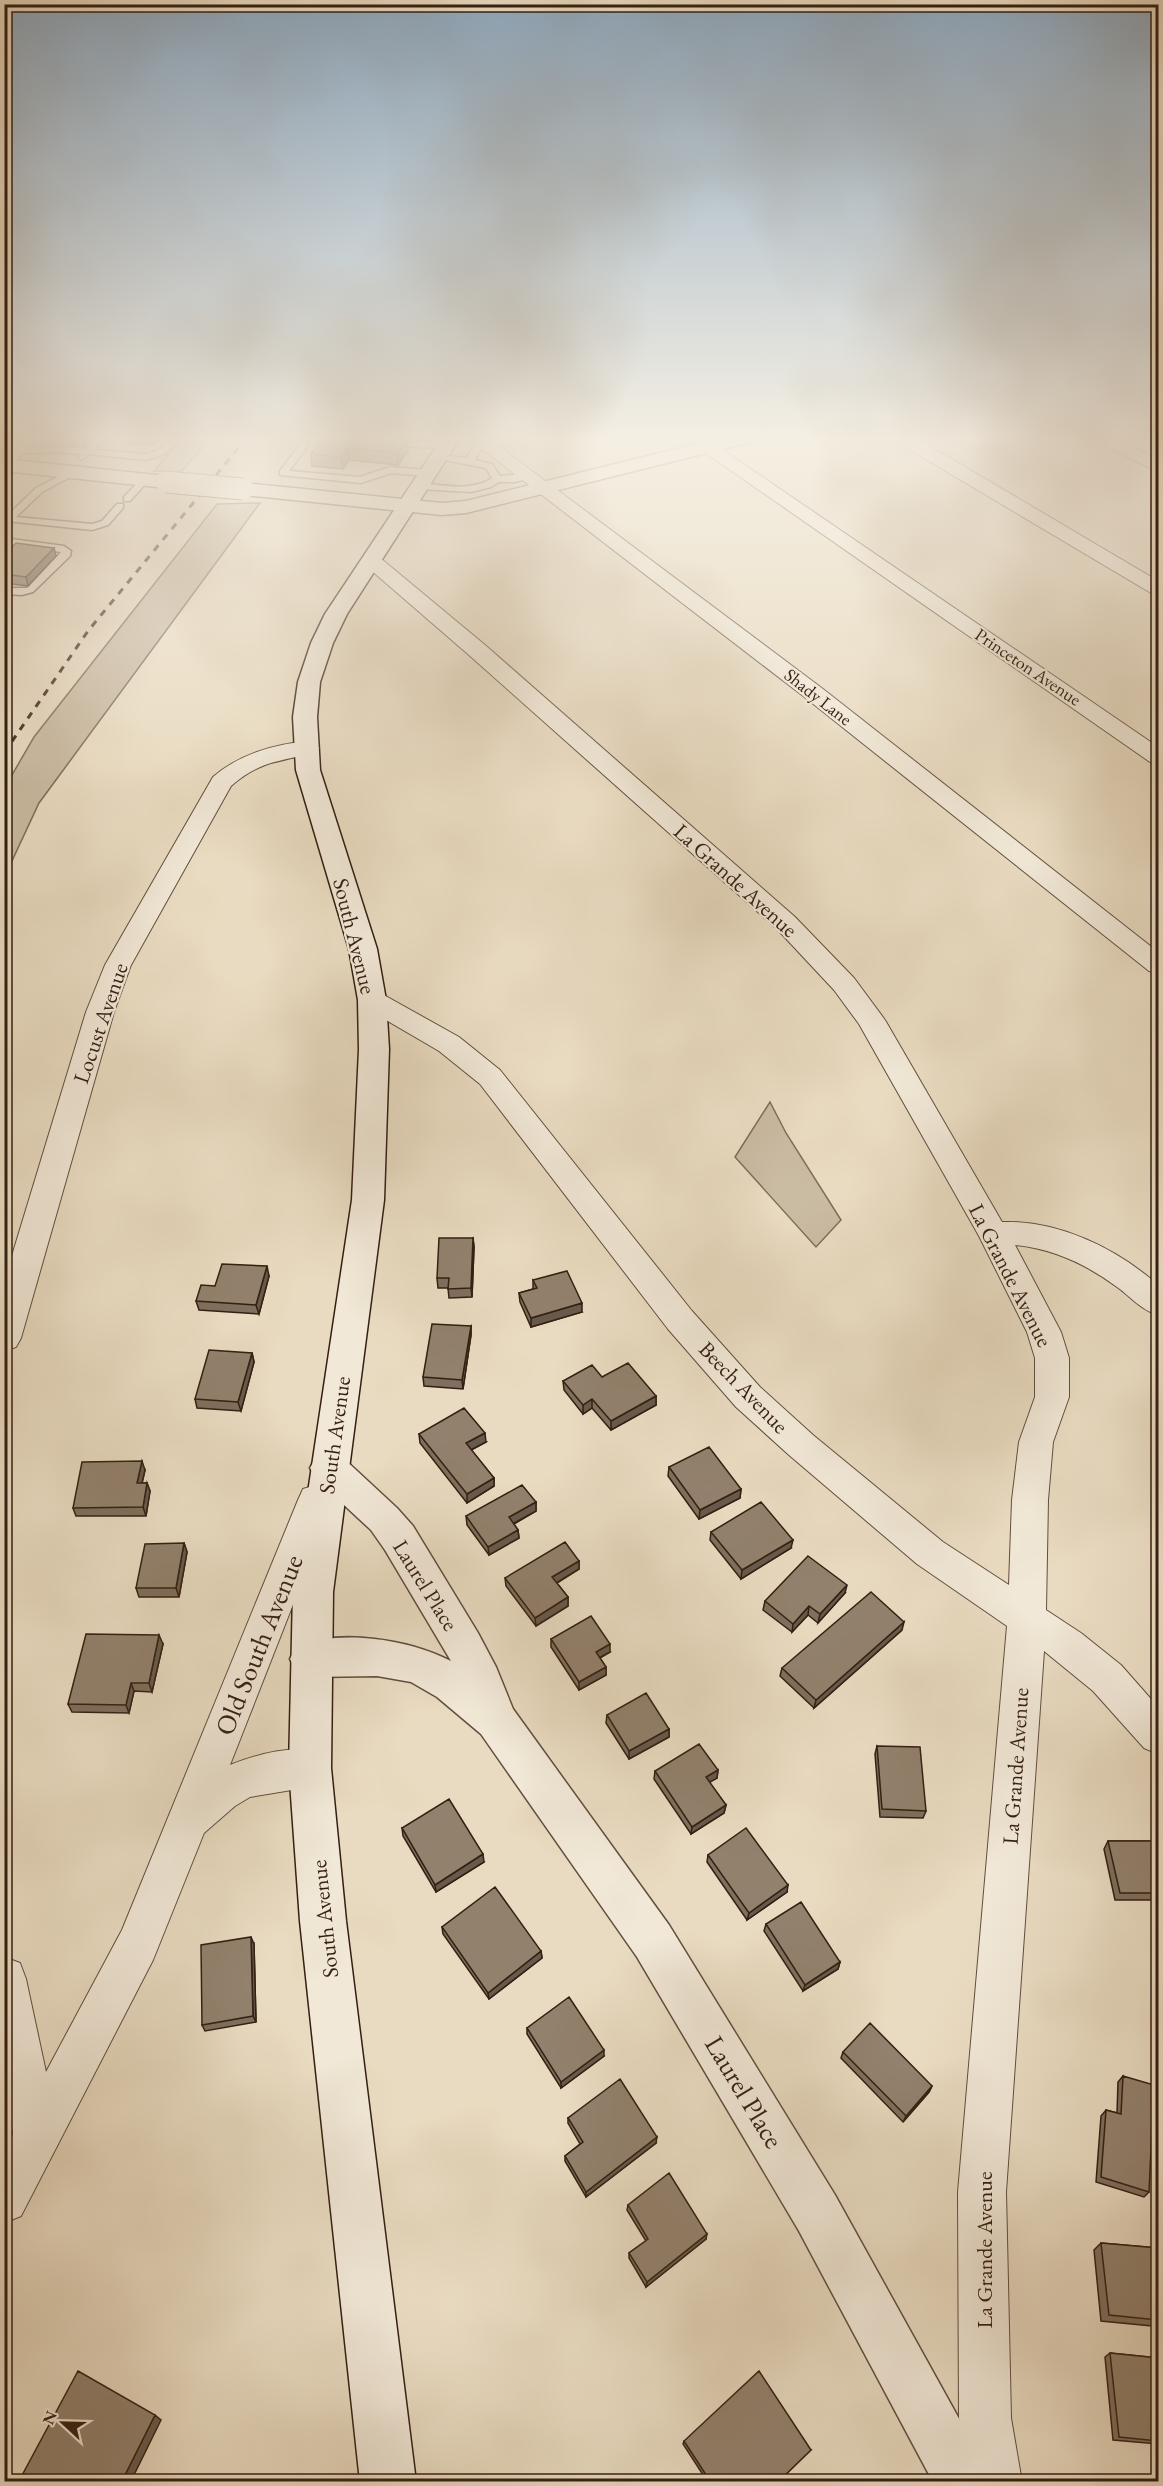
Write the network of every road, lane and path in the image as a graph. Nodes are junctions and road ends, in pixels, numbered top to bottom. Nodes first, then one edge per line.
1 (66, 551) edge
2 (379, 551) edge
3 (627, 551) edge
4 (859, 551) edge
5 (1094, 551) edge
6 (372, 561) junction
7 (1158, 589) edge
8 (4, 591) edge
9 (307, 748) junction
10 (1158, 757) edge
11 (1158, 934) edge
12 (1132, 944) junction
13 (1158, 965) edge
14 (372, 1000) junction
15 (994, 1235) junction
16 (1158, 1303) edge
17 (4, 1338) edge
18 (329, 1468) junction
19 (1027, 1617) junction
20 (310, 1659) junction
21 (496, 1720) junction
22 (1158, 1735) edge
23 (310, 1768) junction
24 (189, 1822) junction
25 (4, 1979) edge
26 (37, 2137) junction
27 (4, 2199) edge
28 (388, 2481) edge
29 (963, 2481) edge
30 (996, 2481) edge

1 - 8 lane
2 - 6 main road, South Avenue
3 - 12 street, Shady Lane
4 - 10 street, Princeton Avenue
5 - 7 street
6 - 9 main road, South Avenue
6 - 15 street, La Grande Avenue
9 - 14 main road, South Avenue
9 - 17 street, Locust Avenue
11 - 12 street
12 - 13 street, Shady Lane
14 - 18 main road, South Avenue
14 - 19 street, Beech Avenue
15 - 16 street
15 - 19 street, La Grande Avenue
18 - 20 main road, South Avenue
18 - 21 main road, Laurel Place
18 - 24 street, Old South Avenue
19 - 22 street, Beech Avenue
19 - 30 street, La Grande Avenue
20 - 21 main road, Laurel Place
20 - 23 main road, South Avenue
21 - 29 main road, Laurel Place
23 - 24 street, Old South Avenue
23 - 28 main road, South Avenue
24 - 26 street, Old South Avenue
25 - 26 street
26 - 27 street, Old South Avenue

